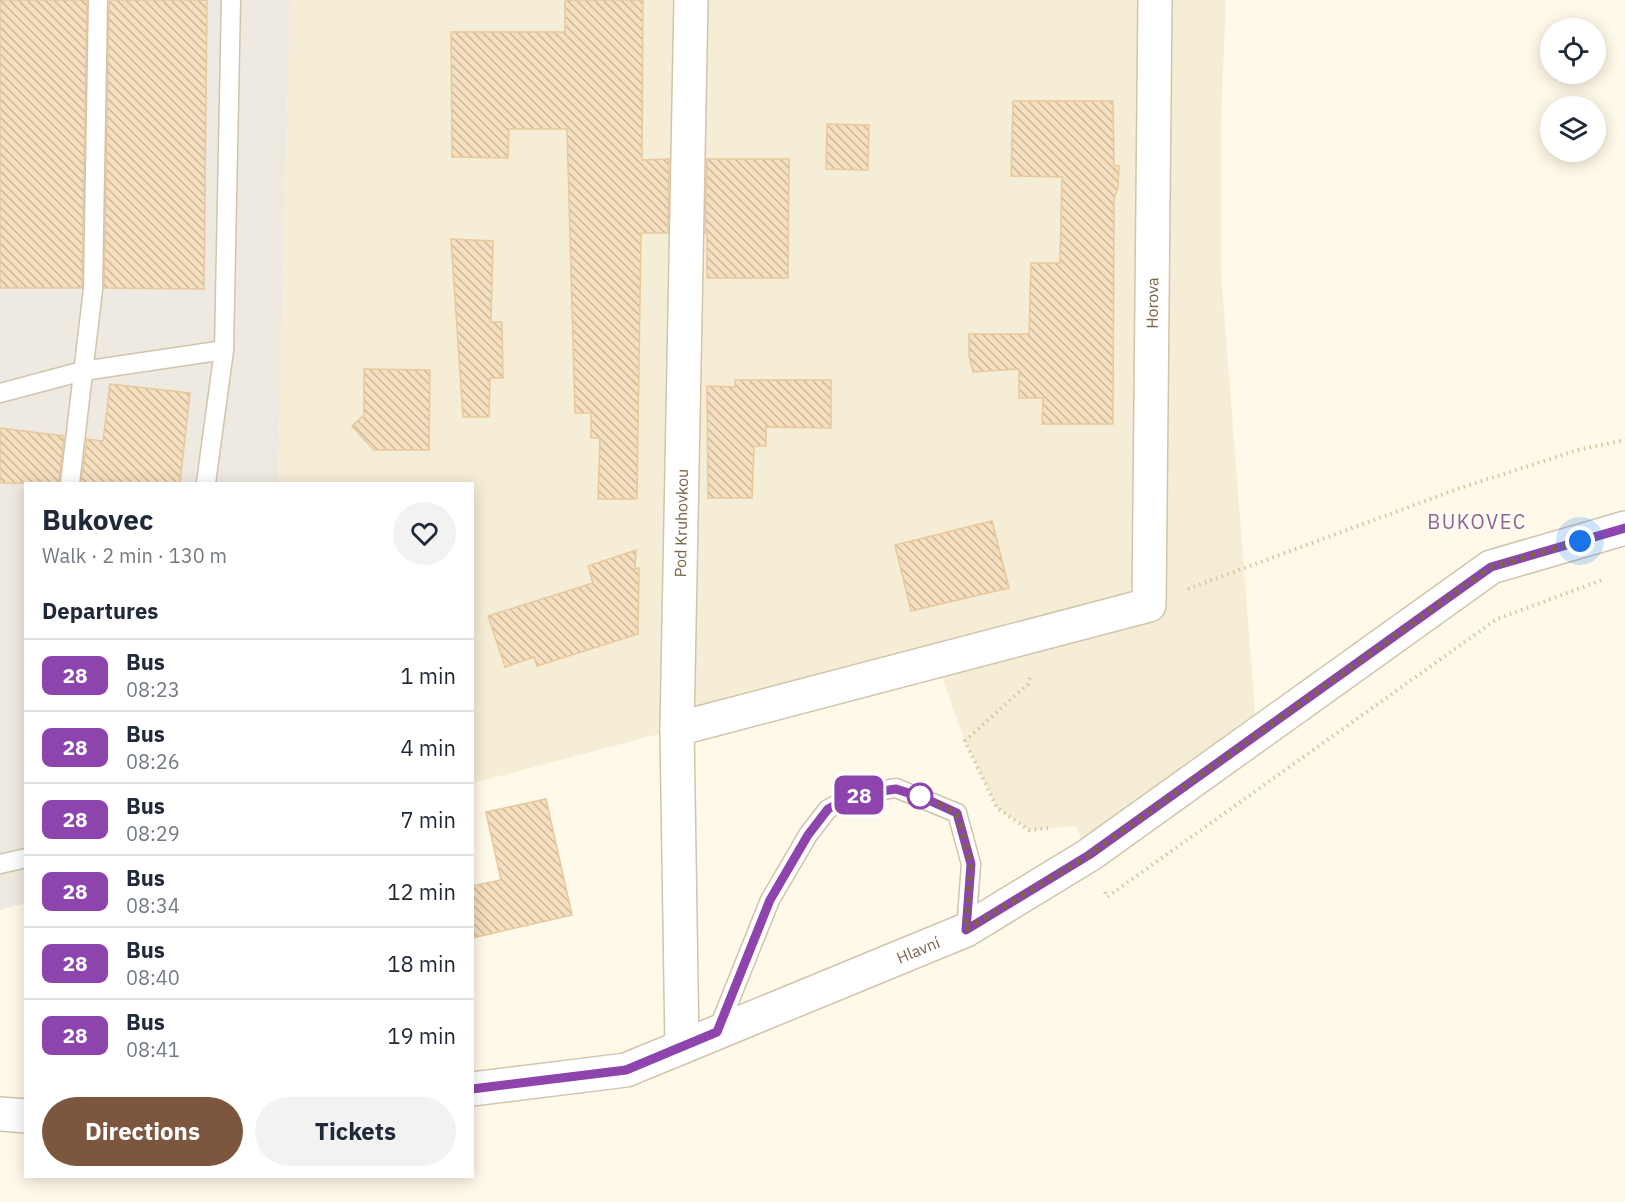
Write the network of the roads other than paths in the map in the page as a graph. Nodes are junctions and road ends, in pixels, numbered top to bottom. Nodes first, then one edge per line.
1 (98, 0) edge
2 (231, 0) edge
3 (691, 0) edge
4 (1155, 0) edge
5 (225, 350) junction
6 (83, 371) junction
7 (0, 393) edge
8 (70, 482) edge
9 (207, 482) edge
10 (1625, 528) edge
11 (677, 729) junction
12 (24, 856) edge
13 (0, 864) edge
14 (966, 930) junction
15 (717, 1032) junction
16 (682, 1047) junction
17 (474, 1089) edge
18 (0, 1114) edge
19 (24, 1116) edge

1 - 6 lane
2 - 5 lane
3 - 11 street, Pod Kruhovkou
4 - 11 street, Horova
5 - 6 lane
5 - 9 lane
6 - 7 lane
6 - 8 lane
10 - 14 street, Hlavní
11 - 16 street, Pod Kruhovkou
12 - 13 lane
14 - 15 street, Hlavní
14 - 15 lane
15 - 16 street, Hlavní
16 - 17 street, Hlavní
18 - 19 street

